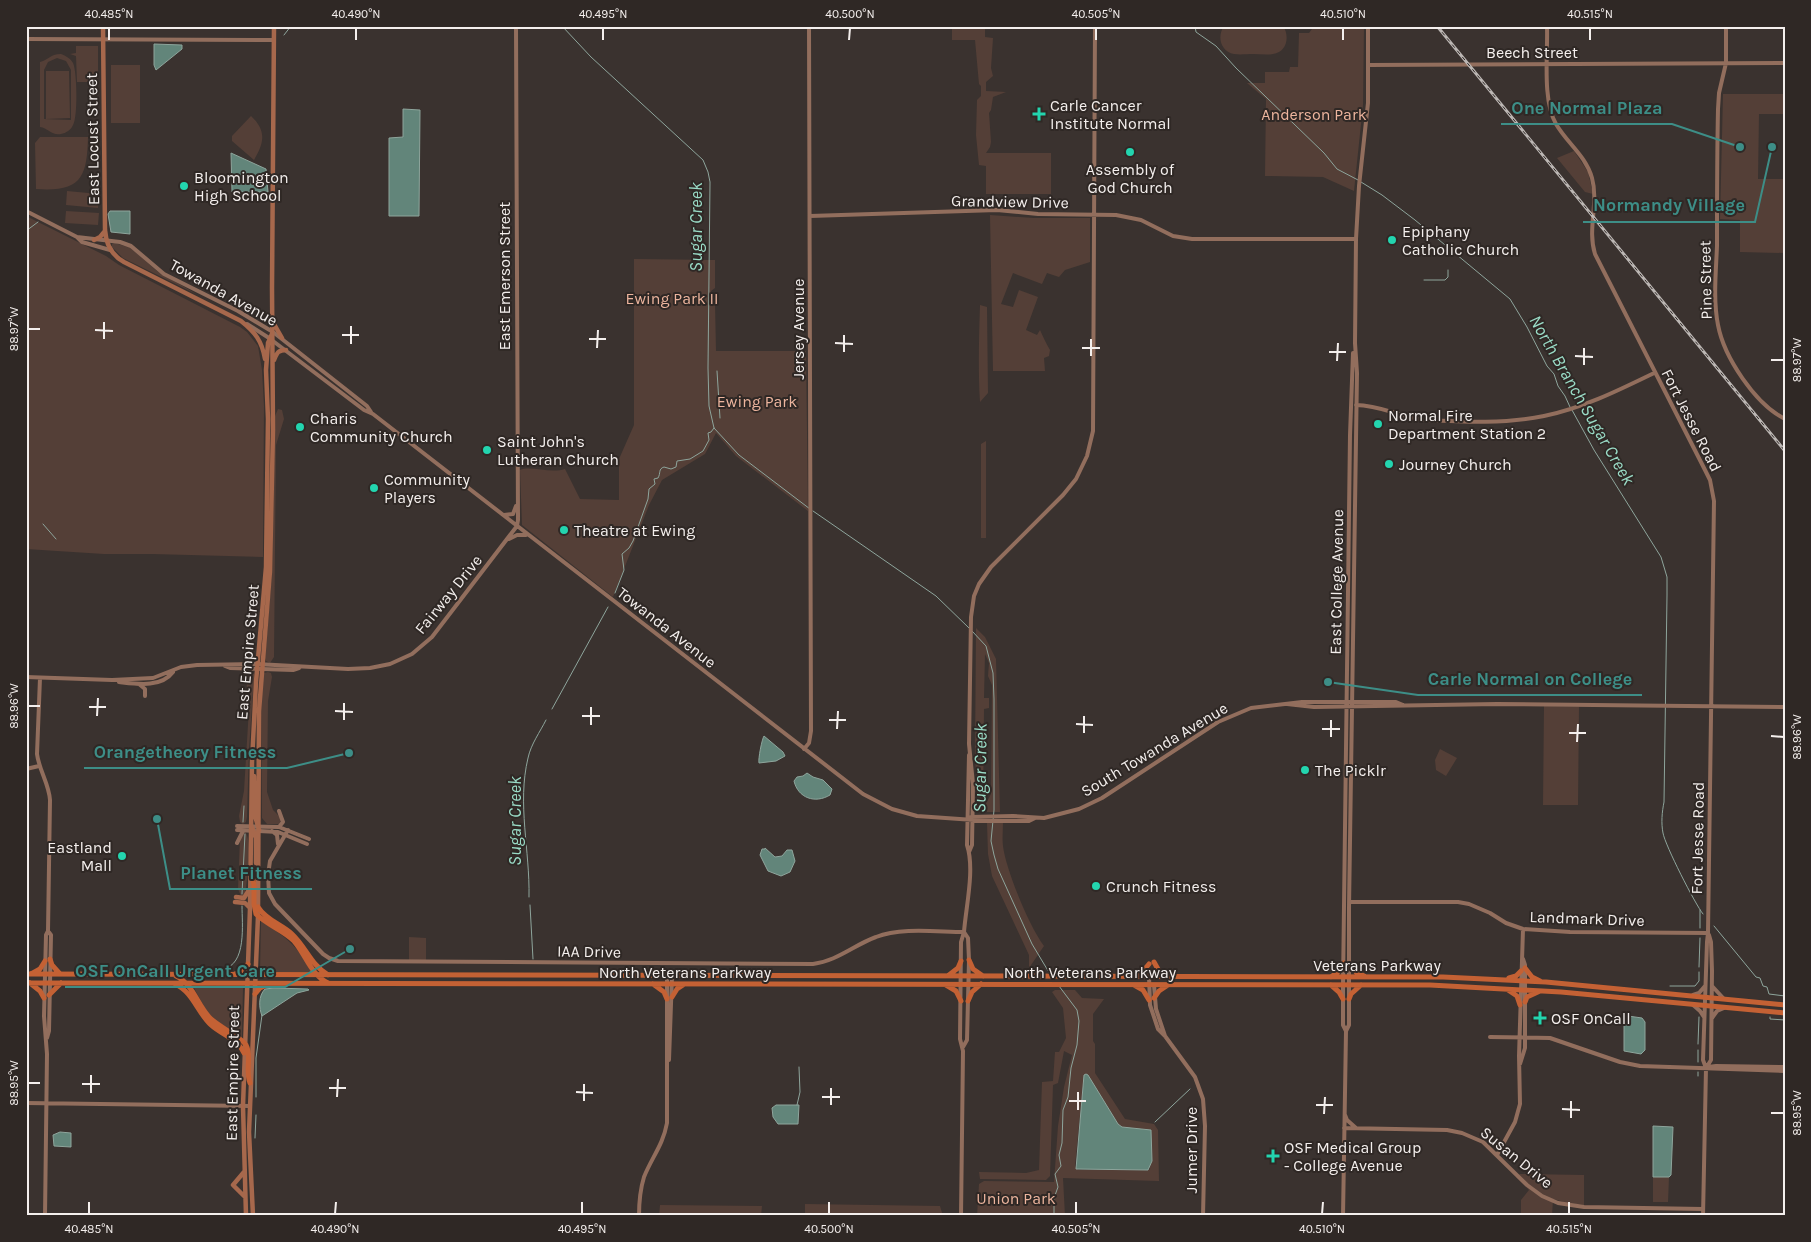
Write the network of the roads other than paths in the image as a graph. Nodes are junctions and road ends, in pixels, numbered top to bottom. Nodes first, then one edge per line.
1 (103, 26) edge
2 (274, 26) edge
3 (516, 26) edge
4 (809, 26) edge
5 (1095, 26) edge
6 (1368, 26) edge
7 (1548, 26) edge
8 (1726, 26) edge
9 (26, 39) edge
10 (103, 39) junction
11 (274, 40) junction
12 (1726, 63) junction
13 (1785, 63) edge
14 (1548, 64) junction
15 (1369, 65) junction
16 (26, 211) edge
17 (1094, 214) junction
18 (810, 216) junction
19 (105, 231) junction
20 (77, 237) junction
21 (1356, 239) junction
22 (94, 240) junction
23 (106, 241) junction
24 (110, 250) junction
25 (202, 292) junction
26 (198, 299) junction
27 (241, 321) junction
28 (272, 322) junction
29 (273, 332) junction
30 (282, 338) junction
31 (271, 339) junction
32 (1354, 343) junction
33 (286, 350) junction
34 (273, 361) junction
35 (266, 370) junction
36 (1654, 373) junction
37 (1351, 405) junction
38 (1356, 405) junction
39 (371, 412) junction
40 (1785, 419) edge
41 (518, 501) junction
42 (503, 515) junction
43 (517, 526) junction
44 (528, 535) junction
45 (507, 540) junction
46 (260, 667) junction
47 (174, 670) junction
48 (26, 677) edge
49 (40, 678) junction
50 (112, 680) junction
51 (139, 684) junction
52 (145, 696) dead end
53 (1350, 702) junction
54 (1287, 704) junction
55 (1403, 705) junction
56 (1712, 706) junction
57 (1350, 707) junction
58 (1785, 707) edge
59 (804, 749) junction
60 (39, 766) junction
61 (26, 769) edge
62 (1346, 809) junction
63 (280, 811) dead end
64 (971, 818) junction
65 (279, 827) junction
66 (255, 828) junction
67 (243, 830) junction
68 (272, 831) junction
69 (286, 832) junction
70 (1351, 838) junction
71 (308, 842) dead end
72 (237, 843) dead end
73 (278, 846) junction
74 (251, 869) junction
75 (250, 884) junction
76 (1350, 902) junction
77 (258, 907) junction
78 (250, 908) junction
79 (258, 916) junction
80 (1523, 929) junction
81 (964, 932) junction
82 (1708, 933) junction
83 (48, 960) junction
84 (969, 960) junction
85 (961, 961) junction
86 (1344, 963) junction
87 (248, 964) junction
88 (1350, 964) junction
89 (1523, 969) junction
90 (29, 974) edge
91 (174, 974) junction
92 (47, 975) junction
93 (61, 975) junction
94 (234, 975) junction
95 (248, 975) junction
96 (256, 975) junction
97 (316, 975) junction
98 (328, 975) junction
99 (670, 976) junction
100 (948, 976) junction
101 (961, 976) junction
102 (969, 976) junction
103 (984, 976) junction
104 (1135, 976) junction
105 (1148, 976) junction
106 (1167, 976) junction
107 (1331, 976) junction
108 (1343, 977) junction
109 (1350, 977) junction
110 (1364, 977) junction
111 (1504, 980) junction
112 (1523, 981) junction
113 (1543, 982) junction
114 (28, 983) edge
115 (47, 983) junction
116 (61, 983) junction
117 (172, 983) junction
118 (188, 983) junction
119 (247, 983) junction
120 (256, 983) junction
121 (269, 983) junction
122 (329, 984) junction
123 (653, 984) junction
124 (670, 984) junction
125 (684, 984) junction
126 (946, 984) junction
127 (961, 984) junction
128 (969, 984) junction
129 (982, 984) junction
130 (1706, 984) junction
131 (1134, 985) junction
132 (1151, 985) junction
133 (1168, 985) junction
134 (1330, 985) junction
135 (1343, 985) junction
136 (1350, 985) junction
137 (1360, 985) junction
138 (1712, 986) junction
139 (1506, 988) junction
140 (1523, 989) junction
141 (1541, 990) junction
142 (255, 994) junction
143 (47, 996) junction
144 (1692, 996) junction
145 (1706, 997) junction
146 (669, 998) junction
147 (1712, 998) junction
148 (1152, 999) junction
149 (1343, 999) junction
150 (1349, 999) junction
151 (1724, 999) junction
152 (968, 1001) junction
153 (960, 1002) junction
154 (1523, 1004) junction
155 (1692, 1004) junction
156 (1785, 1005) edge
157 (1705, 1006) junction
158 (1712, 1006) junction
159 (1724, 1007) junction
160 (1785, 1013) edge
161 (1704, 1019) junction
162 (1711, 1020) junction
163 (1346, 1031) junction
164 (1490, 1037) dead end
165 (1522, 1037) junction
166 (244, 1042) junction
167 (963, 1048) junction
168 (244, 1053) junction
169 (1706, 1068) junction
170 (1785, 1069) edge
171 (250, 1083) junction
172 (26, 1103) edge
173 (46, 1103) junction
174 (243, 1106) junction
175 (250, 1106) junction
176 (1344, 1114) junction
177 (1344, 1128) junction
178 (1356, 1128) junction
179 (1497, 1155) junction
180 (244, 1172) junction
181 (245, 1197) junction
182 (1704, 1208) junction
183 (45, 1216) edge
184 (246, 1216) edge
185 (252, 1216) edge
186 (639, 1216) edge
187 (961, 1216) edge
188 (1203, 1216) edge
189 (1343, 1216) edge
190 (1703, 1216) edge

1 - 10 main road, East Locust Street
2 - 11 main road
3 - 41 main road, East Emerson Street
4 - 18 main road, Jersey Avenue
5 - 17 main road
6 - 15 main road, East College Avenue
7 - 14 main road, Fort Jesse Road
8 - 12 main road, Pine Street
9 - 10 main road
10 - 11 main road
10 - 19 main road, East Locust Street
11 - 28 main road
12 - 13 main road, Beech Street
12 - 14 main road, Beech Street
12 - 40 main road, Pine Street
14 - 15 main road, Beech Street
14 - 36 main road, Fort Jesse Road
15 - 21 main road, East College Avenue
16 - 20 main road, Towanda Avenue
17 - 18 main road, Grandview Drive
17 - 21 main road, Grandview Drive
17 - 64 main road
18 - 59 main road, Jersey Avenue
19 - 22 main road
19 - 23 main road, East Locust Street
20 - 22 main road, Towanda Avenue
20 - 24 main road, Towanda Avenue
21 - 32 main road, East College Avenue
22 - 23 main road, Towanda Avenue
23 - 24 main road, East Locust Street
23 - 25 main road, Towanda Avenue
24 - 26 main road, Towanda Avenue
25 - 26 main road
25 - 29 main road, Towanda Avenue
26 - 27 main road, Towanda Avenue
27 - 31 main road, Towanda Avenue
27 - 35 main road
28 - 29 main road
28 - 30 main road
29 - 30 main road, Towanda Avenue
29 - 31 main road, East Empire Street
30 - 39 main road, Towanda Avenue
31 - 33 main road, Towanda Avenue
31 - 34 main road, East Empire Street
31 - 35 main road, East Empire Street
32 - 37 main road, East College Avenue
32 - 38 main road, East College Avenue
33 - 34 main road
33 - 39 main road, Towanda Avenue
34 - 46 main road, East Empire Street
35 - 46 main road, East Empire Street
36 - 38 main road
36 - 56 main road, Fort Jesse Road
37 - 38 main road
37 - 53 main road, East College Avenue
38 - 53 main road, East College Avenue
39 - 42 main road, Towanda Avenue
41 - 42 main road
41 - 43 main road, East Emerson Street
42 - 43 main road, Towanda Avenue
43 - 44 main road, Towanda Avenue
43 - 45 main road, Fairway Drive
44 - 45 main road
44 - 59 main road, Towanda Avenue
45 - 46 main road, Fairway Drive
46 - 47 main road, Fairway Drive
46 - 66 main road, East Empire Street
46 - 66 main road, East Empire Street
47 - 50 main road, Fairway Drive
47 - 51 main road, Fairway Drive
48 - 49 main road, Fairway Drive
49 - 50 main road, Fairway Drive
49 - 60 main road
50 - 51 main road, Fairway Drive
51 - 52 main road
53 - 54 main road, South Towanda Avenue
53 - 55 main road, South Towanda Avenue
53 - 57 main road, East College Avenue
54 - 57 main road, South Towanda Avenue
54 - 64 main road, South Towanda Avenue
55 - 56 main road
55 - 57 main road, South Towanda Avenue
56 - 58 main road
56 - 82 main road, Fort Jesse Road
57 - 62 main road, East College Avenue
57 - 70 main road, East College Avenue
59 - 64 main road, Towanda Avenue
60 - 61 main road
60 - 83 main road
62 - 70 main road
62 - 86 main road, East College Avenue
63 - 65 main road
64 - 81 main road
65 - 66 main road
65 - 69 main road
66 - 67 main road
66 - 67 main road
66 - 68 main road
66 - 74 main road, East Empire Street
66 - 77 main road, East Empire Street
67 - 72 main road
68 - 69 main road
68 - 73 main road
69 - 71 main road
69 - 73 main road
70 - 76 main road, East College Avenue
73 - 81 main road, IAA Drive
74 - 75 main road, East Empire Street
74 - 79 highway
75 - 78 main road, East Empire Street
75 - 78 main road
76 - 80 main road, Landmark Drive
76 - 88 main road, East College Avenue
77 - 79 main road, East Empire Street
77 - 98 highway
78 - 87 main road, East Empire Street
79 - 96 main road, East Empire Street
79 - 97 highway
80 - 82 main road, Landmark Drive
80 - 89 main road
81 - 84 main road
81 - 85 main road
82 - 130 main road, Fort Jesse Road
82 - 138 main road, Fort Jesse Road
83 - 90 highway
83 - 92 main road
83 - 93 highway
84 - 102 main road
84 - 103 highway
85 - 100 highway
85 - 101 main road
86 - 107 highway
86 - 108 main road, East College Avenue
87 - 94 highway
87 - 95 main road, East Empire Street
88 - 109 main road, East College Avenue
88 - 110 highway
89 - 111 highway
89 - 112 main road
89 - 113 highway
90 - 92 highway, North Veterans Parkway
91 - 93 highway, North Veterans Parkway
91 - 94 highway, North Veterans Parkway
91 - 118 highway
92 - 93 highway, North Veterans Parkway
92 - 115 main road
94 - 95 highway, North Veterans Parkway
95 - 96 highway, North Veterans Parkway
95 - 119 main road, East Empire Street
96 - 97 highway, North Veterans Parkway
96 - 120 main road, East Empire Street
97 - 98 highway, North Veterans Parkway
97 - 122 highway
98 - 99 highway, North Veterans Parkway
99 - 100 highway, North Veterans Parkway
99 - 124 main road
100 - 101 highway, North Veterans Parkway
101 - 102 highway, North Veterans Parkway
101 - 127 main road
102 - 103 highway, Veterans Parkway
102 - 128 main road
103 - 104 highway, Veterans Parkway
104 - 105 highway, Veterans Parkway
104 - 106 highway
105 - 106 highway, Veterans Parkway
105 - 132 main road, Jumer Drive
106 - 107 highway, Veterans Parkway
107 - 108 highway, Veterans Parkway
108 - 109 highway, Veterans Parkway
108 - 135 main road, East College Avenue
109 - 110 highway, Veterans Parkway
109 - 136 main road, East College Avenue
110 - 111 highway, Veterans Parkway
111 - 112 highway, Veterans Parkway
112 - 113 highway, Veterans Parkway
112 - 140 main road
113 - 144 highway, Veterans Parkway
114 - 115 highway, North Veterans Parkway
114 - 143 highway
115 - 116 highway, North Veterans Parkway
115 - 143 main road
116 - 117 highway, North Veterans Parkway
116 - 143 highway
117 - 118 highway, North Veterans Parkway
117 - 168 highway
118 - 119 highway, North Veterans Parkway
118 - 166 highway
119 - 120 highway, North Veterans Parkway
119 - 166 main road, East Empire Street
120 - 121 highway, North Veterans Parkway
120 - 142 main road, East Empire Street
121 - 122 highway, North Veterans Parkway
121 - 142 highway
122 - 123 highway, North Veterans Parkway
123 - 124 highway, North Veterans Parkway
123 - 146 highway
124 - 125 highway, North Veterans Parkway
124 - 146 main road
125 - 126 highway, North Veterans Parkway
125 - 146 highway
126 - 127 highway, North Veterans Parkway
126 - 153 highway
127 - 128 highway, North Veterans Parkway
127 - 153 main road
128 - 129 highway, North Veterans Parkway
128 - 152 main road
129 - 131 highway, North Veterans Parkway
129 - 152 highway
130 - 144 main road
130 - 145 main road, Fort Jesse Road
131 - 132 highway, North Veterans Parkway
131 - 148 highway
132 - 133 highway, North Veterans Parkway
132 - 148 main road, Jumer Drive
133 - 134 highway, North Veterans Parkway
133 - 148 highway
134 - 135 highway, North Veterans Parkway
134 - 149 highway
135 - 136 highway, Veterans Parkway
135 - 149 main road, East College Avenue
136 - 137 highway, Veterans Parkway
136 - 150 main road, East College Avenue
137 - 139 highway, Veterans Parkway
137 - 150 highway
138 - 147 main road, Fort Jesse Road
138 - 151 main road
139 - 140 highway, Veterans Parkway
139 - 154 highway
140 - 141 highway, Veterans Parkway
140 - 154 main road
141 - 154 highway
141 - 155 highway, Veterans Parkway
142 - 171 main road, East Empire Street
143 - 173 main road
144 - 145 highway, Veterans Parkway
145 - 147 highway, Veterans Parkway
145 - 157 main road, Fort Jesse Road
146 - 186 main road
147 - 151 highway, Veterans Parkway
147 - 158 main road, Fort Jesse Road
148 - 188 main road, Jumer Drive
149 - 163 main road, East College Avenue
150 - 163 main road, East College Avenue
151 - 156 highway, Veterans Parkway
152 - 167 main road
153 - 167 main road
154 - 165 main road
155 - 157 highway, Veterans Parkway
155 - 161 main road
157 - 158 highway, Veterans Parkway
157 - 161 main road, Fort Jesse Road
158 - 159 highway, Veterans Parkway
158 - 162 main road, Fort Jesse Road
159 - 160 highway, Veterans Parkway
159 - 162 main road
161 - 169 main road, Fort Jesse Road
162 - 169 main road, Fort Jesse Road
163 - 176 main road, East College Avenue
164 - 165 main road
165 - 169 main road
165 - 179 main road
166 - 168 main road, East Empire Street
166 - 171 highway
167 - 187 main road
168 - 174 main road, East Empire Street
169 - 170 main road
169 - 182 main road, Fort Jesse Road
171 - 175 main road, East Empire Street
172 - 173 main road
173 - 174 main road
173 - 183 main road
174 - 175 main road
174 - 180 main road, East Empire Street
175 - 185 main road, East Empire Street
176 - 177 main road, East College Avenue
176 - 178 main road
177 - 178 main road, Susan Drive
177 - 189 main road, East College Avenue
178 - 179 main road, Susan Drive
179 - 182 main road, Susan Drive
180 - 181 main road, East Empire Street
180 - 181 main road
181 - 184 main road, East Empire Street
182 - 190 main road, Fort Jesse Road

